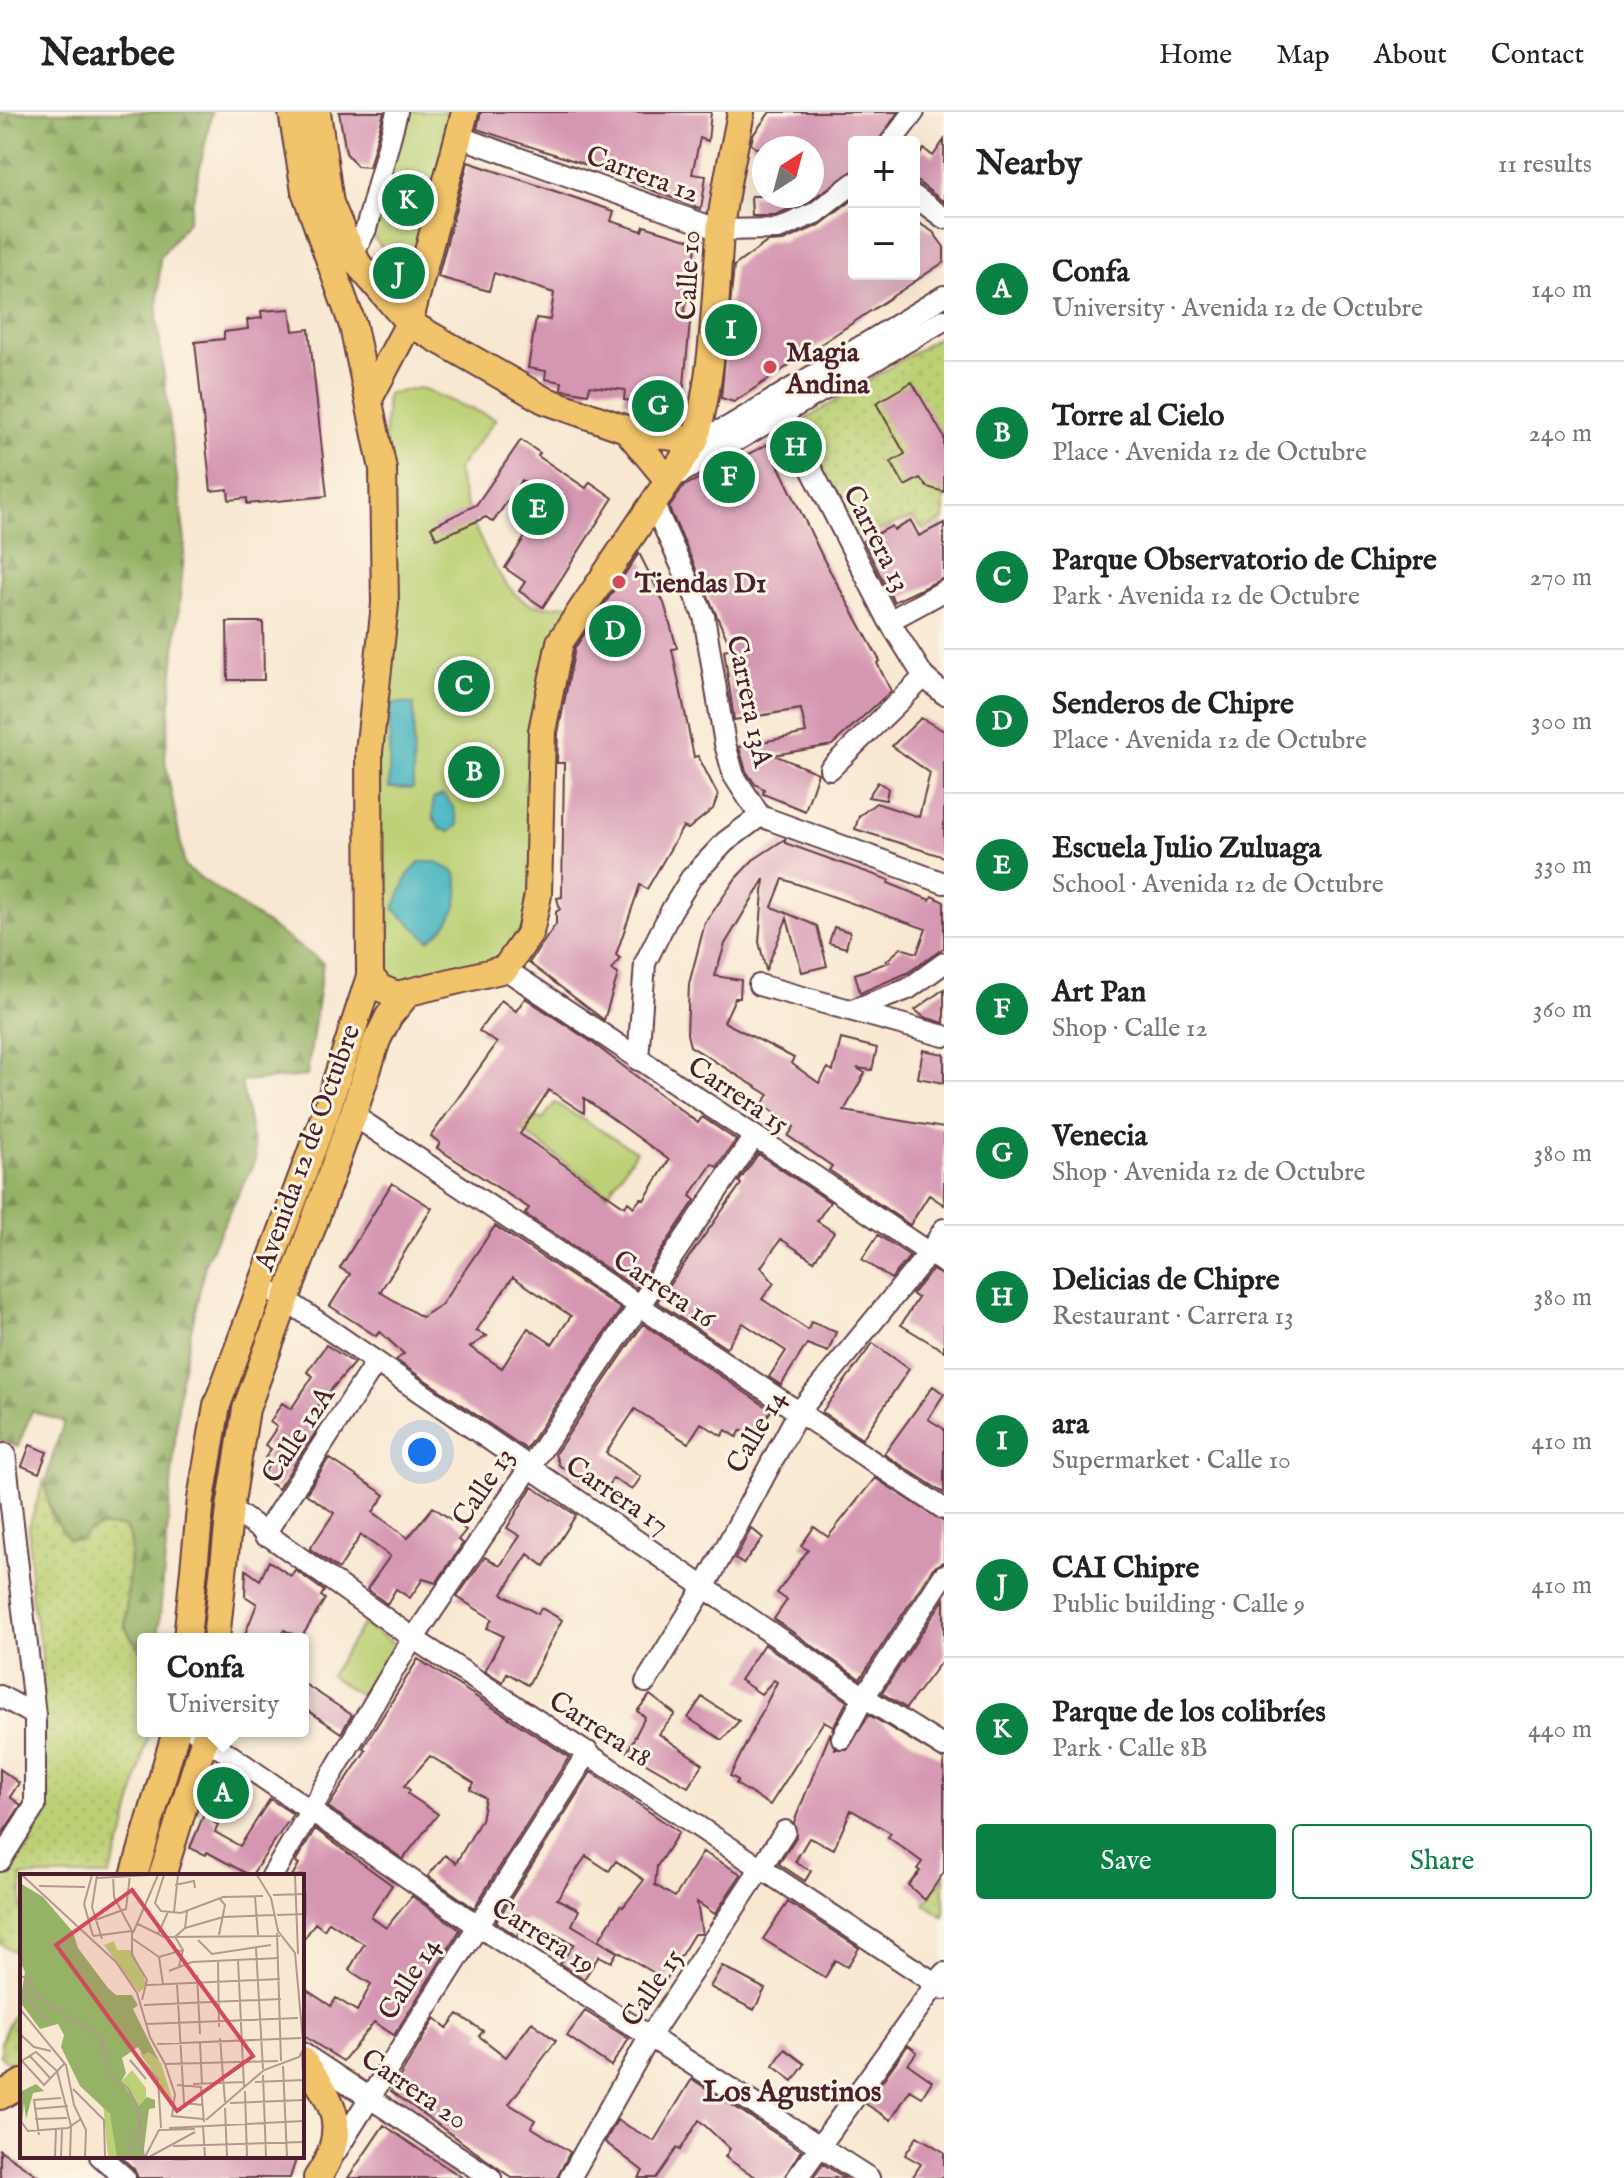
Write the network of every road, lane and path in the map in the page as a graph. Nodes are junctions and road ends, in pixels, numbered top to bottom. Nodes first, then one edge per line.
1 (292, 112) edge
2 (317, 112) edge
3 (397, 112) edge
4 (741, 112) edge
5 (914, 112) edge
6 (461, 124) edge
7 (896, 136) edge
8 (848, 188) edge
9 (920, 200) edge
10 (944, 218) edge
11 (720, 230) junction
12 (353, 255) junction
13 (944, 296) edge
14 (944, 320) edge
15 (409, 323) junction
16 (370, 397) junction
17 (780, 406) junction
18 (626, 429) junction
19 (695, 441) junction
20 (668, 480) junction
21 (653, 503) junction
22 (944, 591) edge
23 (889, 621) junction
24 (924, 677) junction
25 (944, 694) edge
26 (830, 769) dead end
27 (760, 816) junction
28 (944, 883) edge
29 (944, 963) edge
30 (505, 969) junction
31 (370, 976) junction
32 (759, 985) dead end
33 (409, 992) junction
34 (852, 1010) junction
35 (944, 1036) edge
36 (638, 1060) junction
37 (353, 1115) junction
38 (753, 1138) junction
39 (944, 1229) edge
40 (937, 1258) edge
41 (263, 1284) junction
42 (286, 1300) junction
43 (639, 1304) junction
44 (376, 1362) junction
45 (798, 1413) junction
46 (5, 1454) dead end
47 (528, 1467) junction
48 (230, 1508) junction
49 (944, 1509) edge
50 (264, 1535) junction
51 (944, 1575) edge
52 (704, 1588) junction
53 (188, 1633) edge
54 (217, 1633) edge
55 (414, 1639) junction
56 (646, 1682) dead end
57 (0, 1696) edge
58 (864, 1697) junction
59 (35, 1715) junction
60 (174, 1737) edge
61 (201, 1737) edge
62 (206, 1737) edge
63 (842, 1738) dead end
64 (944, 1747) edge
65 (588, 1752) junction
66 (311, 1810) junction
67 (785, 1831) dead end
68 (0, 1861) edge
69 (760, 1868) junction
70 (135, 1874) edge
71 (163, 1874) edge
72 (273, 1874) edge
73 (478, 1926) junction
74 (942, 1982) edge
75 (650, 2036) junction
76 (304, 2054) edge
77 (304, 2063) edge
78 (20, 2084) edge
79 (0, 2096) edge
80 (370, 2096) junction
81 (332, 2108) joint
82 (821, 2145) junction
83 (332, 2156) junction
84 (101, 2158) edge
85 (125, 2178) edge
86 (317, 2178) edge
87 (491, 2178) edge
88 (570, 2178) edge
89 (797, 2178) edge
90 (869, 2178) edge

1 - 16 main road, Avenida 12 de Octubre
2 - 12 main road
3 - 12 street
4 - 11 main road, Calle 10
5 - 7 street
6 - 11 street, Carrera 12
6 - 15 main road
8 - 11 street
9 - 10 street
11 - 19 main road, Calle 10
12 - 15 main road
13 - 17 street
14 - 17 street
15 - 16 main road
15 - 18 main road
16 - 31 main road, Avenida 12 de Octubre
17 - 19 street
17 - 20 street
17 - 23 street, Carrera 13
18 - 19 main road
18 - 20 main road
19 - 20 main road
20 - 21 main road
21 - 27 street, Carrera 13A
21 - 30 main road
22 - 23 street
23 - 24 street, Carrera 13
24 - 25 street, Carrera 13
24 - 26 street
27 - 28 street
27 - 36 street
29 - 34 street
30 - 33 main road
30 - 36 street, Carrera 15
31 - 33 main road
31 - 41 main road, Avenida 12 de Octubre
32 - 34 street
33 - 37 main road, Avenida 12 de Octubre
34 - 35 street
36 - 38 street, Carrera 15
37 - 42 main road, Avenida 12 de Octubre
37 - 43 street, Carrera 16
38 - 40 street, Carrera 15
38 - 43 street, Calle 13
39 - 40 street, Calle 14
40 - 45 street, Calle 14
41 - 42 street, Carrera 17
41 - 53 main road, Avenida 12 de Octubre
42 - 44 street, Carrera 17
42 - 48 main road, Avenida 12 de Octubre
43 - 45 street, Carrera 16
43 - 47 street, Calle 13
44 - 47 street, Carrera 17
44 - 50 street, Calle 12A
45 - 49 street, Carrera 16
45 - 52 street, Calle 14
46 - 59 street
47 - 52 street, Carrera 17
47 - 55 street, Calle 13
48 - 50 street, Carrera 18
48 - 54 main road, Avenida 12 de Octubre
50 - 55 street, Carrera 18
51 - 58 street
52 - 56 street, Calle 14
52 - 58 street, Carrera 17
55 - 65 street, Carrera 18
55 - 66 street, Calle 13
57 - 59 street
58 - 63 street
58 - 64 street, Carrera 17
59 - 68 street
60 - 70 main road
61 - 71 main road
62 - 66 street, Carrera 19
65 - 69 street, Carrera 18
65 - 73 street, Calle 14
66 - 72 street, Calle 13
66 - 73 street, Carrera 19
67 - 69 street, Calle 15
69 - 74 street, Carrera 18
69 - 75 street, Calle 15
73 - 75 street, Carrera 19
73 - 80 street, Calle 14
74 - 82 street
75 - 82 street, Carrera 19
75 - 88 street, Calle 15
76 - 80 street, Carrera 20
77 - 81 main road, Carrera 20
78 - 79 main road
80 - 83 street, Calle 14
80 - 87 street, Carrera 20
81 - 83 main road, Calle 14
82 - 89 street
82 - 90 street, Carrera 19
83 - 86 main road, Calle 14
84 - 85 street

